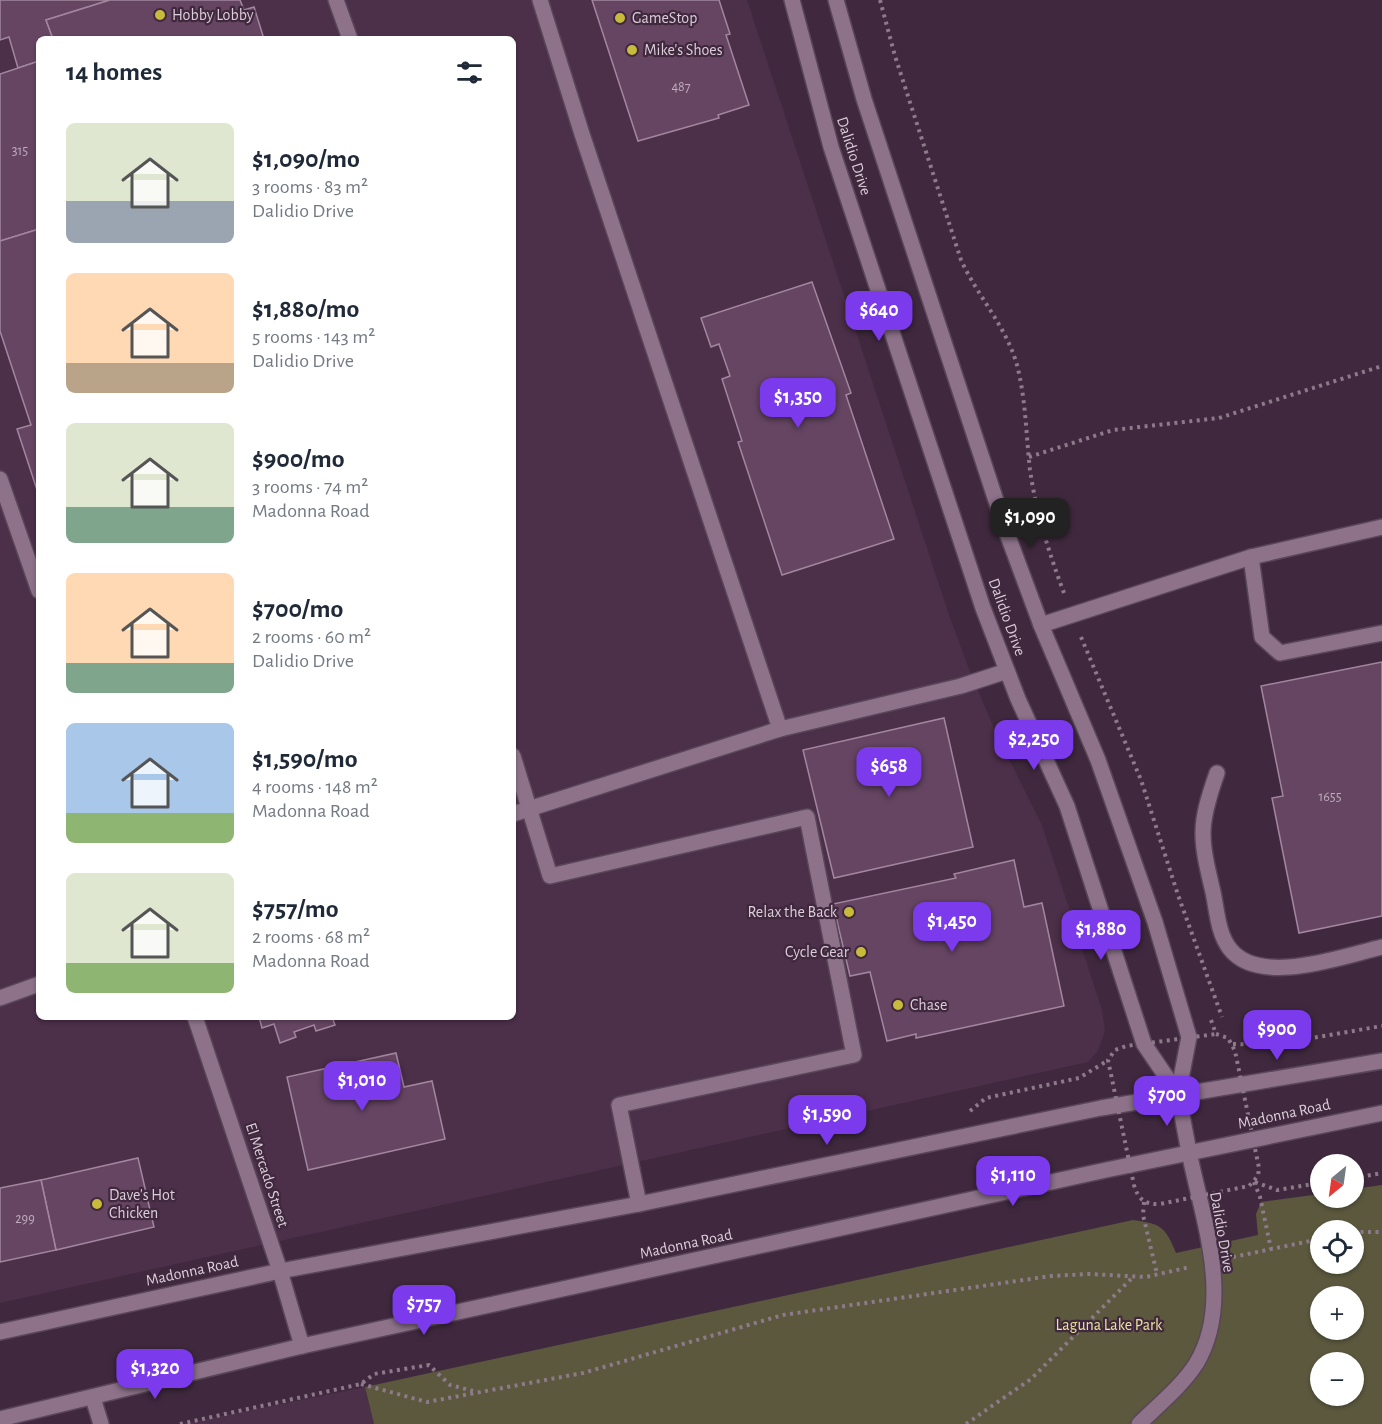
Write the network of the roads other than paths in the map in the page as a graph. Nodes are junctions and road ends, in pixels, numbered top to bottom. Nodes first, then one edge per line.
1 (336, 0) edge
2 (540, 0) edge
3 (792, 0) edge
4 (836, 0) edge
5 (349, 36) edge
6 (0, 478) edge
7 (1382, 527) edge
8 (1251, 557) junction
9 (36, 582) edge
10 (1041, 626) junction
11 (1382, 633) edge
12 (1007, 671) junction
13 (780, 729) junction
14 (516, 766) edge
15 (1217, 773) dead end
16 (529, 809) junction
17 (516, 813) edge
18 (1382, 947) edge
19 (36, 985) edge
20 (0, 998) edge
21 (196, 1020) edge
22 (1382, 1061) edge
23 (1178, 1094) junction
24 (1382, 1113) edge
25 (1190, 1152) junction
26 (639, 1204) junction
27 (280, 1271) junction
28 (0, 1332) edge
29 (302, 1346) junction
30 (93, 1398) junction
31 (0, 1419) edge
32 (101, 1424) edge
33 (1139, 1424) edge

1 - 5 main road
2 - 13 main road
3 - 12 main road, Dalidio Drive
4 - 10 main road, Dalidio Drive
6 - 9 main road
7 - 8 main road
8 - 10 main road
8 - 11 main road
10 - 23 main road, Dalidio Drive
12 - 13 main road
12 - 23 main road, Dalidio Drive
13 - 16 main road
14 - 16 main road
15 - 18 main road
16 - 17 main road
16 - 26 main road
19 - 20 main road
21 - 27 main road, El Mercado Street
22 - 23 main road, Madonna Road
23 - 25 main road, Dalidio Drive
23 - 26 main road, Madonna Road
24 - 25 main road, Madonna Road
25 - 29 main road, Madonna Road
25 - 33 main road, Dalidio Drive
26 - 27 main road, Madonna Road
27 - 28 main road, Madonna Road
27 - 29 main road, El Mercado Street
29 - 30 main road, Madonna Road
30 - 31 main road, Madonna Road
30 - 32 main road

